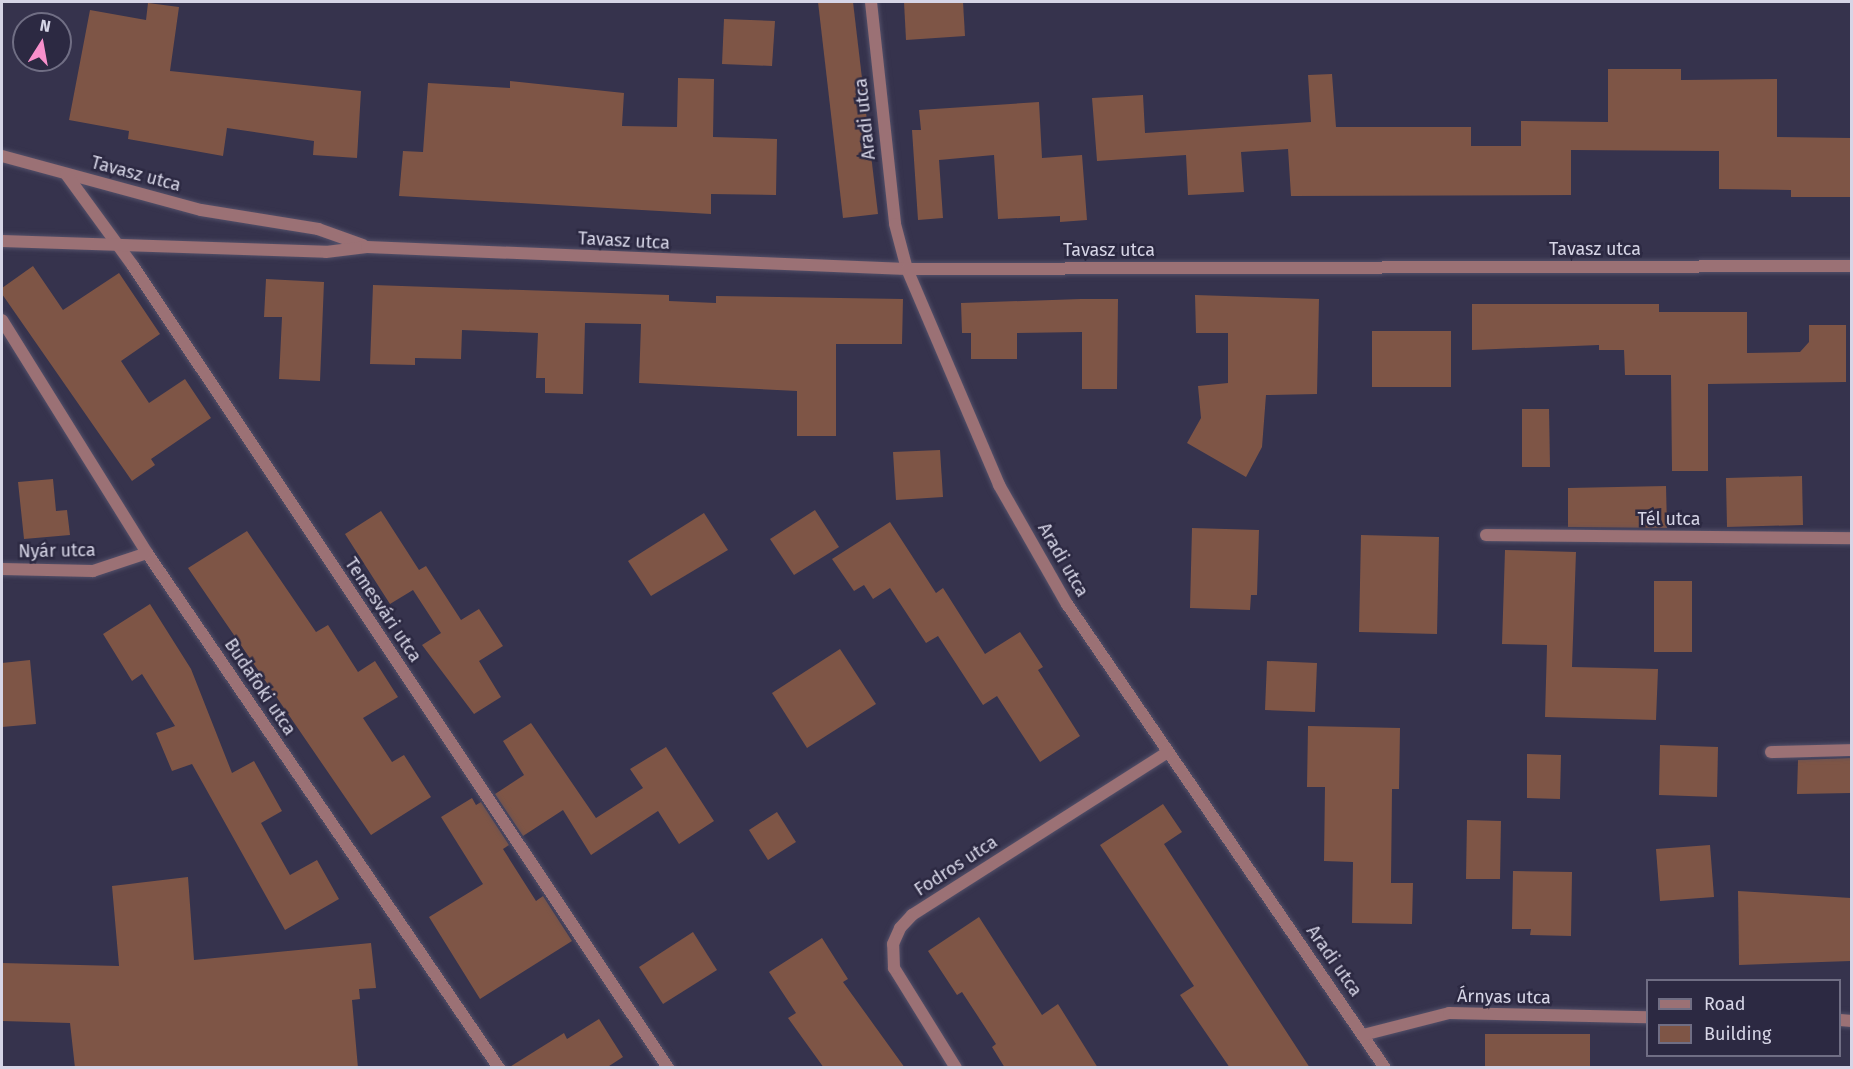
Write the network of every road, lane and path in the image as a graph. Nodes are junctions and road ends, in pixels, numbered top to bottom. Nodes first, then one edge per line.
1 (871, 2) edge
2 (2, 156) edge
3 (66, 174) junction
4 (2, 241) edge
5 (367, 247) junction
6 (122, 248) junction
7 (1851, 266) edge
8 (907, 269) junction
9 (2, 320) edge
10 (1486, 535) dead end
11 (1851, 538) edge
12 (147, 554) junction
13 (2, 569) edge
14 (1851, 750) edge
15 (1168, 752) junction
16 (1771, 752) dead end
17 (1646, 1017) edge
18 (1363, 1035) junction
19 (500, 1068) edge
20 (668, 1068) edge
21 (956, 1068) edge
22 (1385, 1068) edge

1 - 8 street, Aradi utca
2 - 3 street, Tavasz utca
3 - 5 street, Tavasz utca
3 - 6 street, Temesvári utca
4 - 6 street, Tavasz utca
5 - 6 street, Tavasz utca
5 - 8 street, Tavasz utca
6 - 20 street, Temesvári utca
7 - 8 street, Tavasz utca
8 - 15 street, Aradi utca
9 - 12 street, Budafoki utca
10 - 11 street, Tél utca
12 - 13 street, Nyár utca
12 - 19 street, Budafoki utca
14 - 16 street
15 - 18 street, Aradi utca
15 - 21 street, Fodros utca
17 - 18 street, Árnyas utca
18 - 22 street, Aradi utca

